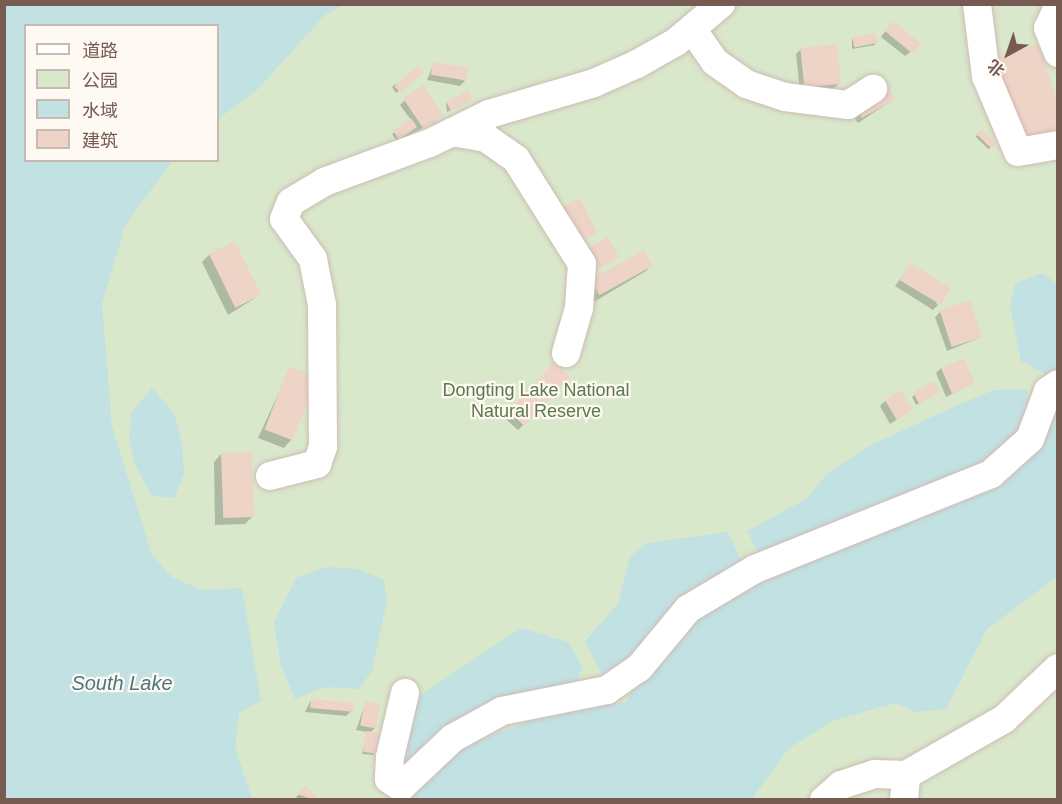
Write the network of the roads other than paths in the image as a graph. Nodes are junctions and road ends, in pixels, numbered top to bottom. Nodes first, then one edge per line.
1 (722, 4) edge
2 (977, 4) edge
3 (1058, 8) edge
4 (692, 29) junction
5 (1058, 53) edge
6 (873, 89) dead end
7 (452, 132) junction
8 (1058, 145) edge
9 (566, 353) dead end
10 (1058, 384) edge
11 (270, 476) dead end
12 (1058, 668) edge
13 (405, 693) dead end
14 (905, 787) edge
15 (824, 800) edge

1 - 4 street
2 - 8 street
3 - 5 street
4 - 6 street
4 - 7 street
7 - 9 street
7 - 11 street
10 - 13 street
12 - 14 street
14 - 15 street

